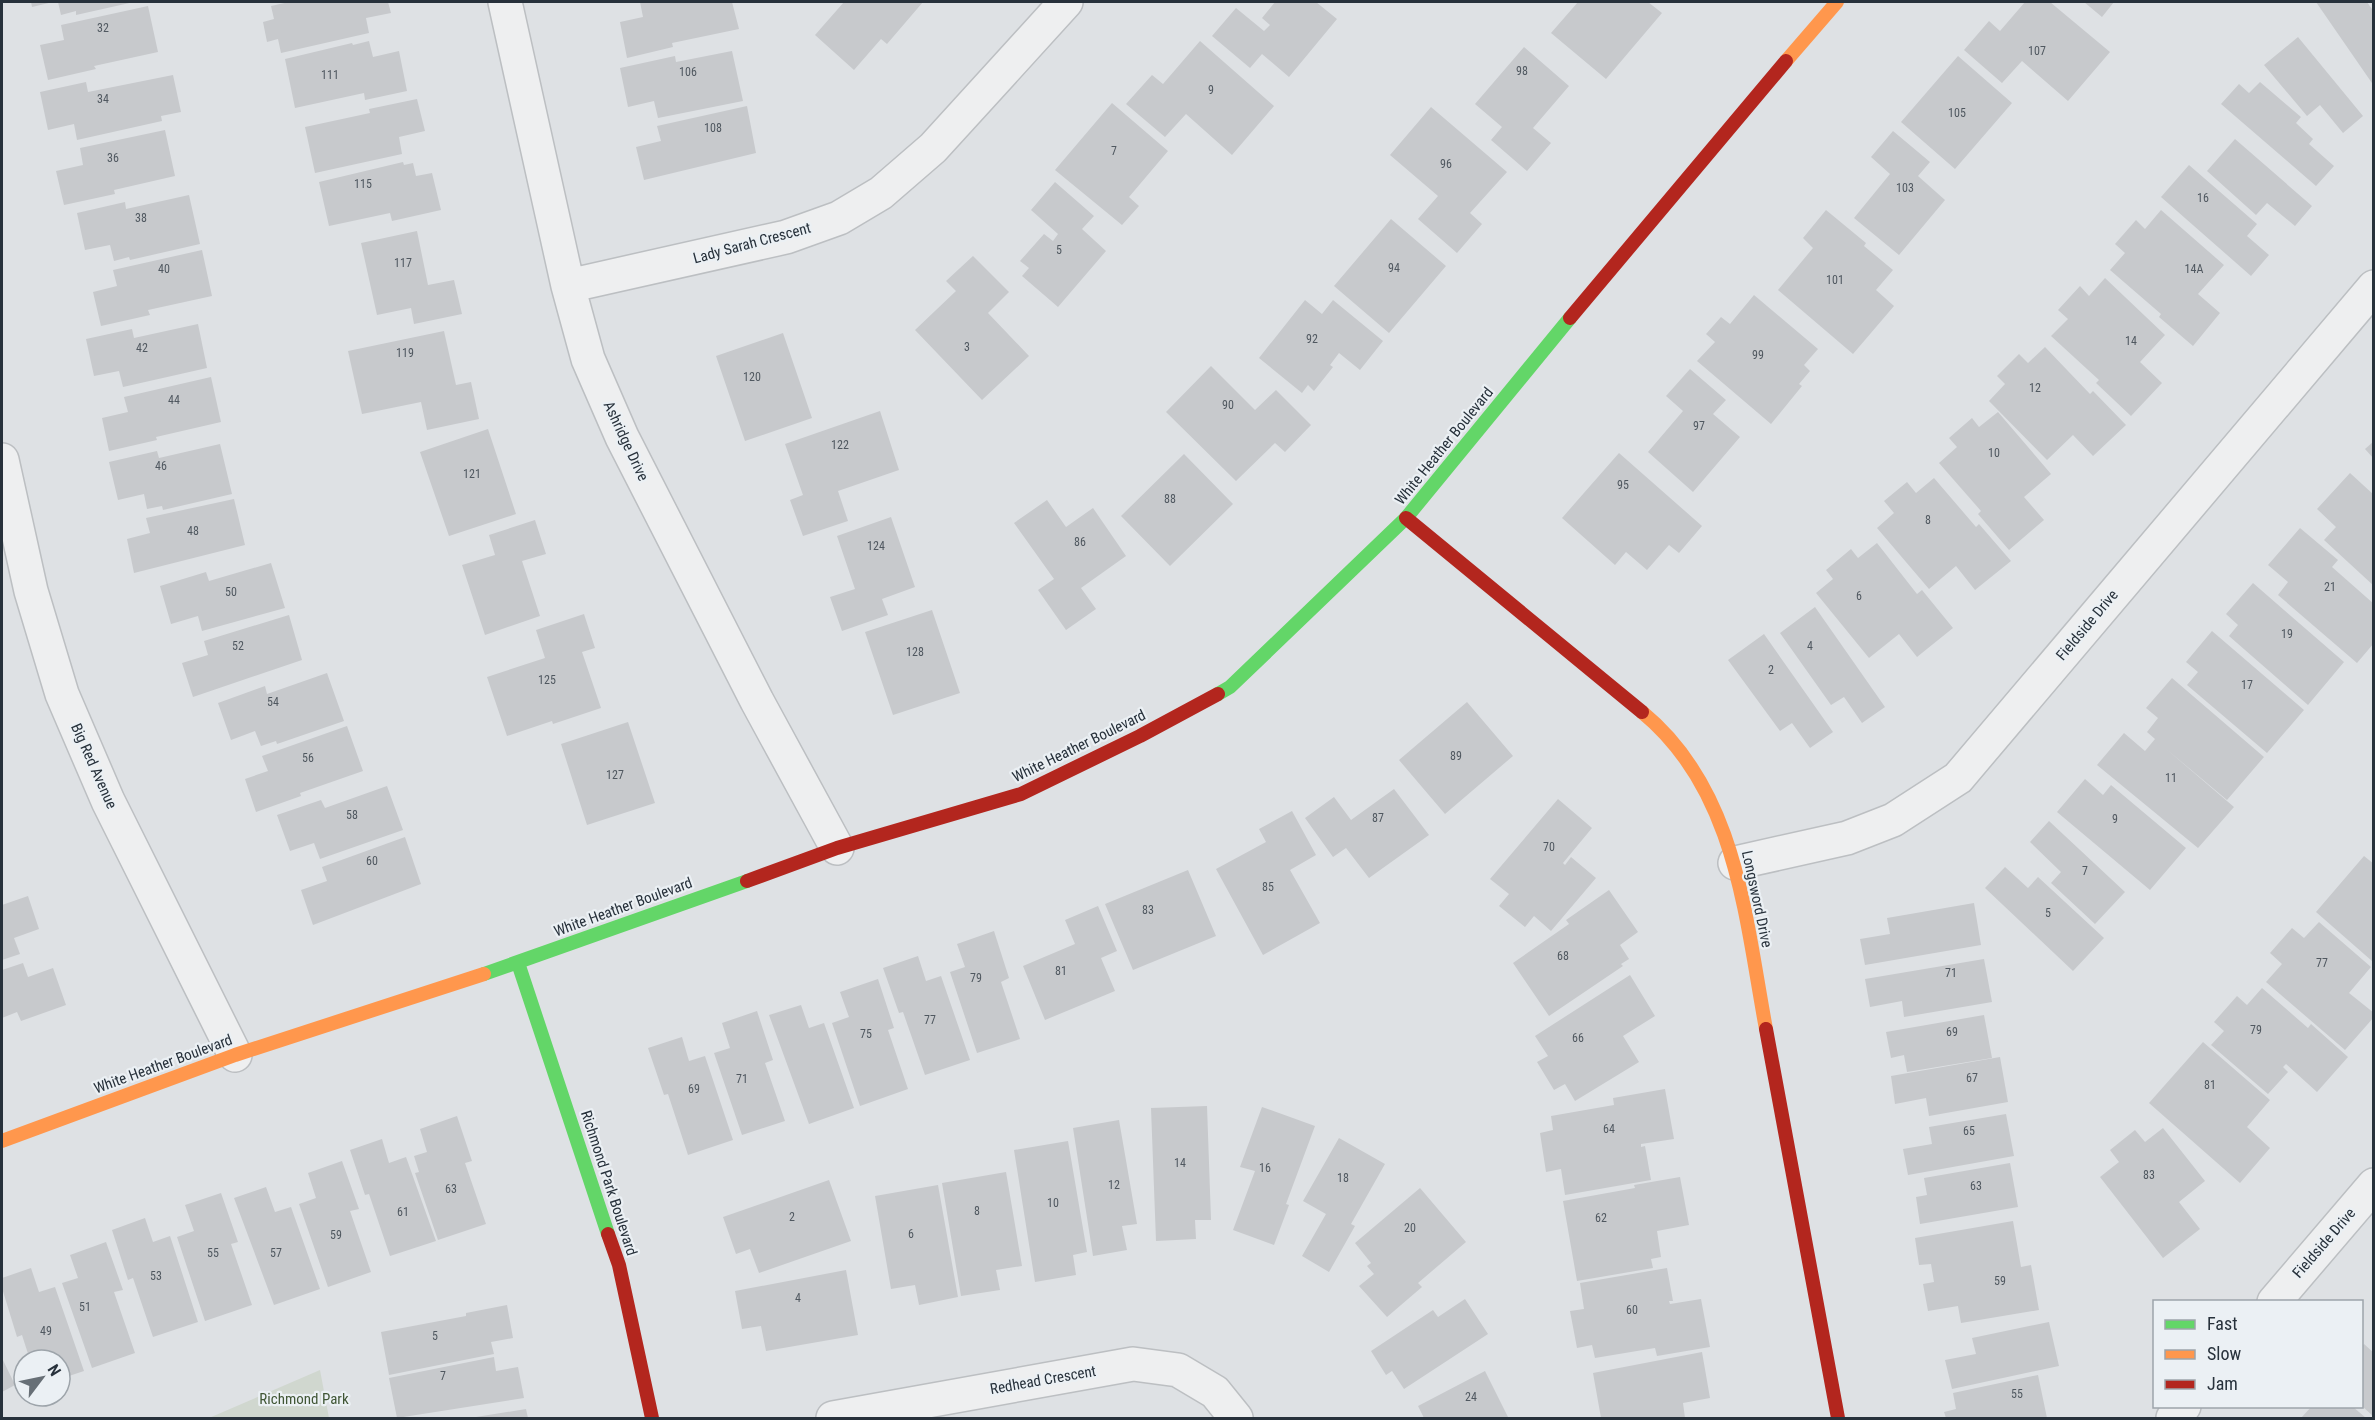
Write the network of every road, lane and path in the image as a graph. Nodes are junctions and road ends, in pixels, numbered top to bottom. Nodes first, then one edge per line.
1 (505, 2) edge
2 (1066, 2) edge
3 (1837, 2) edge
4 (568, 286) junction
5 (2373, 287) edge
6 (2, 460) edge
7 (1406, 518) junction
8 (837, 848) junction
9 (1735, 863) junction
10 (518, 963) junction
11 (236, 1055) junction
12 (2, 1141) edge
13 (2373, 1185) edge
14 (2276, 1300) edge
15 (652, 1419) edge
16 (833, 1419) edge
17 (1236, 1419) edge
18 (1838, 1419) edge

1 - 4 street, Ashridge Drive
2 - 4 street, Lady Sarah Crescent
3 - 7 street, White Heather Boulevard
4 - 8 street, Ashridge Drive
5 - 9 street, Fieldside Drive
6 - 11 street, Big Red Avenue
7 - 8 street, White Heather Boulevard
7 - 9 street, Longsword Drive
8 - 10 street, White Heather Boulevard
9 - 18 street, Longsword Drive
10 - 11 street, White Heather Boulevard
10 - 15 street, Richmond Park Boulevard
11 - 12 street, White Heather Boulevard
13 - 14 street, Fieldside Drive
16 - 17 street, Redhead Crescent

